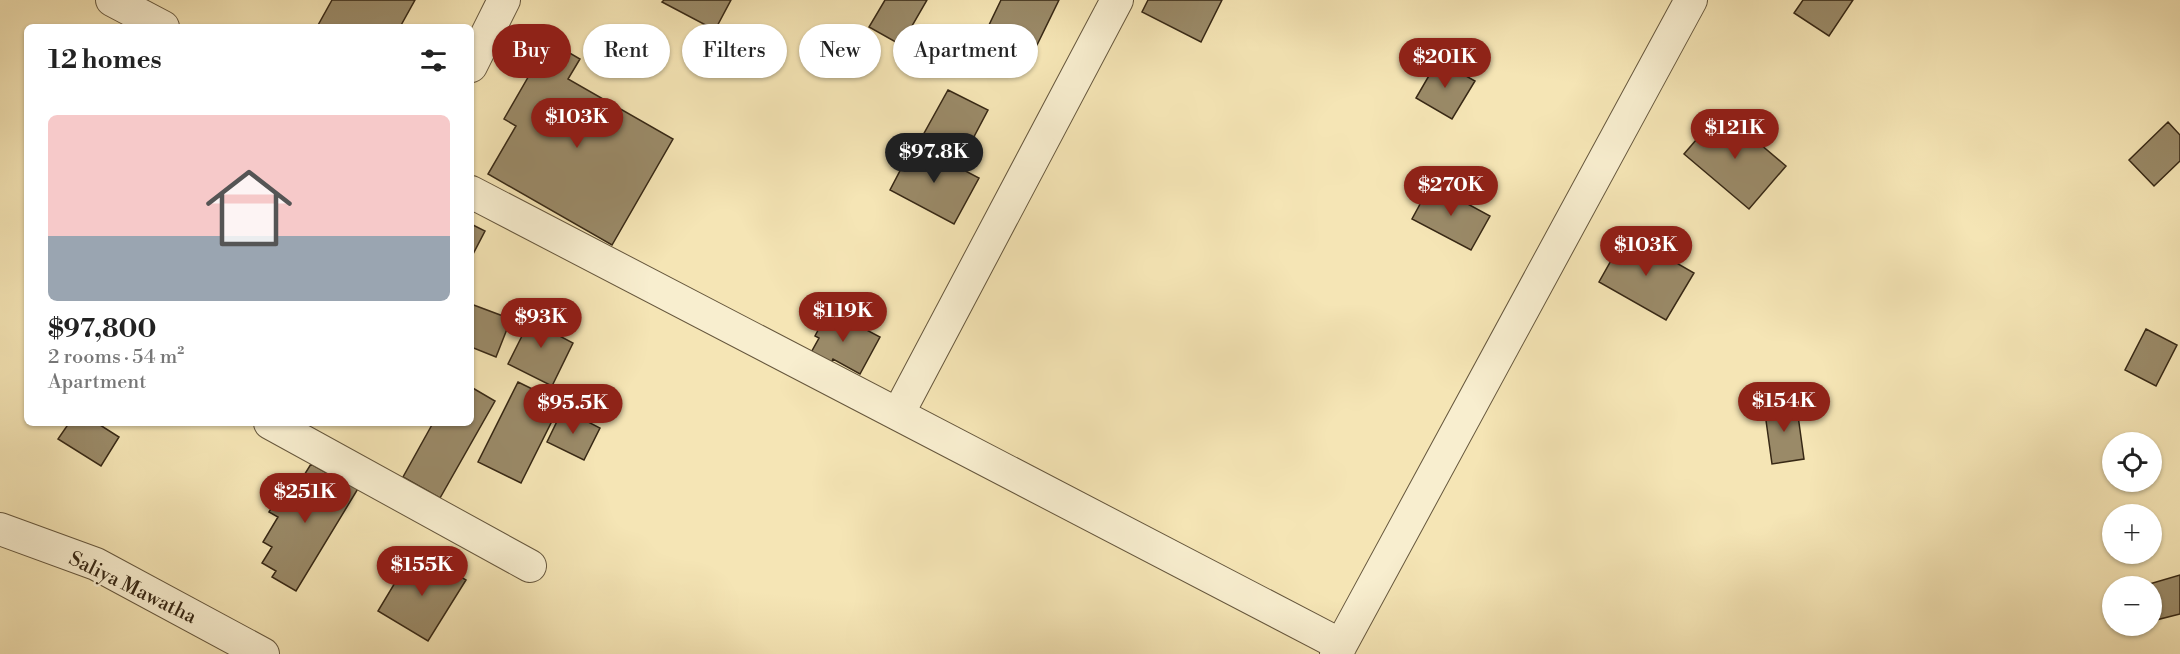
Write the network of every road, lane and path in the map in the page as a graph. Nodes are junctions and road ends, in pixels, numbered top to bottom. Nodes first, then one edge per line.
1 (112, 0) edge
2 (504, 0) edge
3 (1118, 0) edge
4 (1691, 0) edge
5 (157, 24) edge
6 (474, 60) edge
7 (474, 194) edge
8 (898, 414) junction
9 (275, 426) edge
10 (0, 529) edge
11 (530, 566) dead end
12 (1339, 649) edge
13 (263, 654) edge

1 - 5 street
2 - 6 street
3 - 8 street
4 - 12 street
7 - 8 street
8 - 12 street
9 - 11 street
10 - 13 street, Saliya Mawatha

